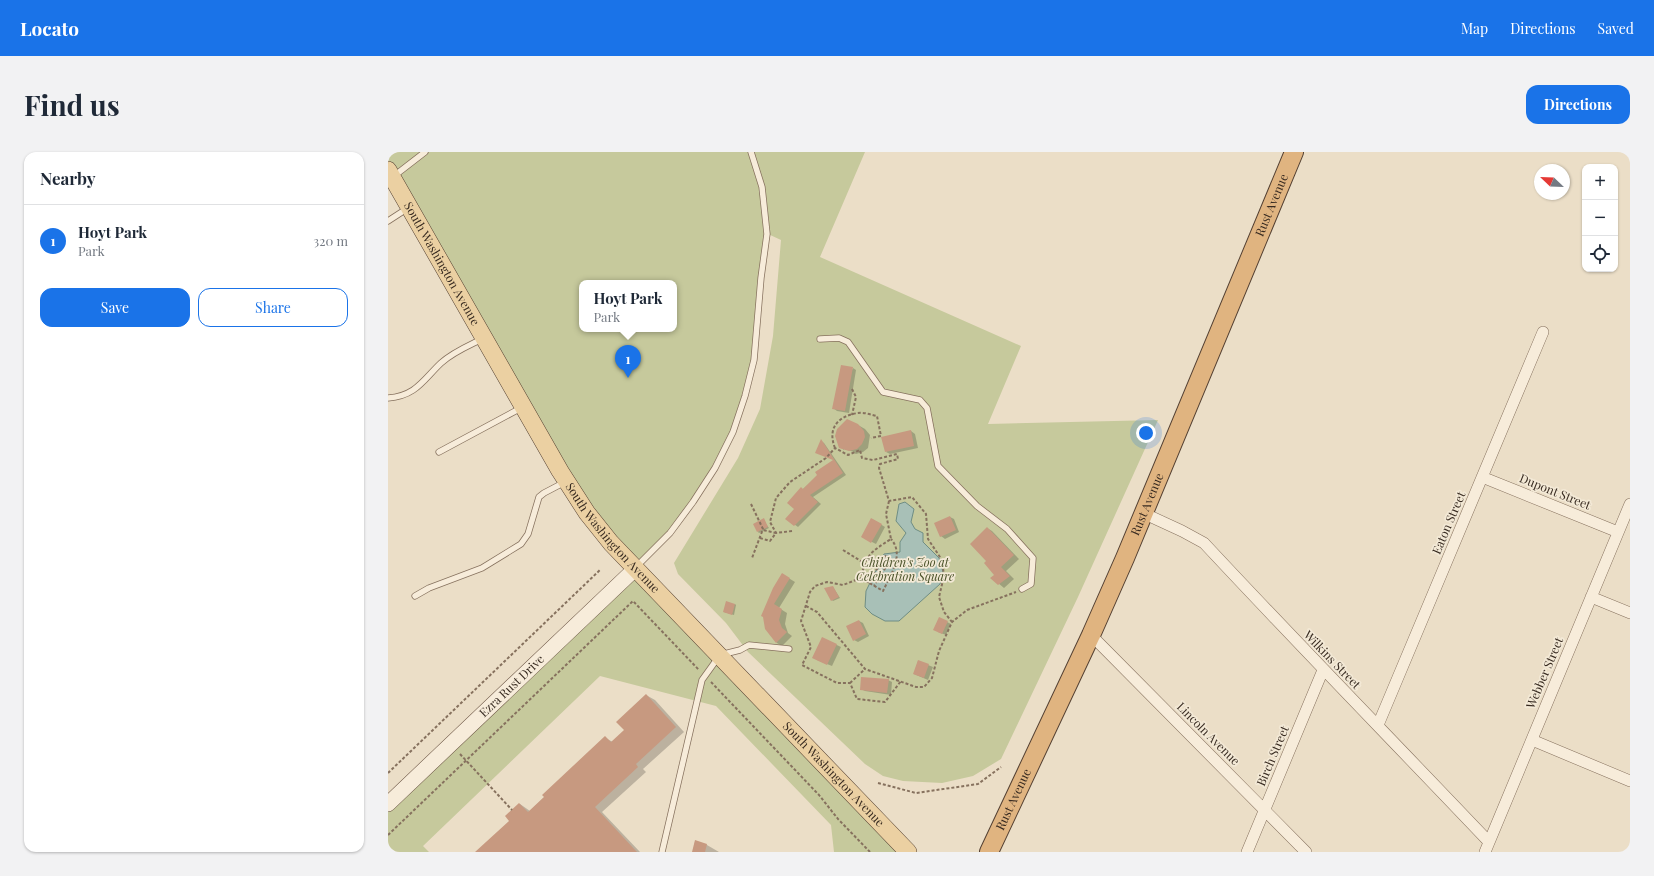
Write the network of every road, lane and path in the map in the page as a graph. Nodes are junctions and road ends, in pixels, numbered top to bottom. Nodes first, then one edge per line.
1 (425, 152) edge
2 (751, 152) edge
3 (1294, 152) edge
4 (390, 173) edge
5 (410, 208) junction
6 (388, 221) edge
7 (1543, 332) dead end
8 (484, 338) junction
9 (820, 338) dead end
10 (852, 389) dead end
11 (388, 398) edge
12 (523, 407) junction
13 (852, 415) junction
14 (871, 438) dead end
15 (835, 448) junction
16 (439, 452) dead end
17 (1482, 477) junction
18 (567, 481) junction
19 (889, 501) junction
20 (752, 504) dead end
21 (1630, 504) edge
22 (1144, 513) junction
23 (762, 530) junction
24 (792, 531) dead end
25 (1618, 532) junction
26 (776, 533) junction
27 (760, 538) junction
28 (891, 539) junction
29 (843, 550) dead end
30 (752, 558) dead end
31 (864, 563) junction
32 (636, 568) junction
33 (601, 569) dead end
34 (861, 578) junction
35 (868, 583) junction
36 (874, 586) junction
37 (1022, 589) joint
38 (415, 596) dead end
39 (1591, 597) junction
40 (806, 606) junction
41 (1630, 613) edge
42 (952, 622) junction
43 (1092, 635) junction
44 (789, 649) dead end
45 (720, 655) junction
46 (865, 669) junction
47 (1323, 670) junction
48 (705, 676) junction
49 (901, 681) junction
50 (850, 683) junction
51 (1378, 724) junction
52 (1532, 740) junction
53 (451, 744) junction
54 (466, 760) junction
55 (1001, 768) dead end
56 (388, 773) edge
57 (1630, 781) edge
58 (878, 783) dead end
59 (388, 804) edge
60 (512, 810) dead end
61 (1265, 810) junction
62 (388, 835) edge
63 (1487, 847) edge
64 (662, 852) edge
65 (870, 852) edge
66 (908, 852) edge
67 (990, 852) edge
68 (1247, 852) edge
69 (1306, 852) edge

1 - 4 lane
2 - 32 lane
3 - 22 highway, Rust Avenue
4 - 5 main road, South Washington Avenue
5 - 6 lane
5 - 8 main road, South Washington Avenue
7 - 17 street, Eaton Street
8 - 11 lane
8 - 12 main road, South Washington Avenue
9 - 37 lane
10 - 13 path
12 - 16 lane
12 - 18 main road, South Washington Avenue
13 - 14 path
13 - 15 path
15 - 19 path
15 - 26 path
17 - 25 street, Dupont Street
17 - 51 street, Eaton Street
18 - 32 main road, South Washington Avenue
18 - 38 lane
19 - 28 path
19 - 42 path
20 - 23 path
21 - 25 street, Webber Street
22 - 43 highway, Rust Avenue
22 - 47 street, Wilkins Street
23 - 26 path
23 - 27 path
24 - 26 path
25 - 39 street, Webber Street
26 - 27 path
27 - 30 path
28 - 31 path
28 - 36 path
29 - 31 path
31 - 34 path
32 - 45 main road, South Washington Avenue
32 - 53 main road, Ezra Rust Drive
33 - 56 path
34 - 35 path
34 - 40 path
35 - 36 path
35 - 36 path
37 - 42 path
39 - 41 street
39 - 52 street, Webber Street
40 - 46 path
40 - 50 path
42 - 49 path
43 - 61 street, Lincoln Avenue
43 - 67 highway, Rust Avenue
44 - 45 lane
45 - 48 lane
45 - 66 main road, South Washington Avenue
46 - 49 path
46 - 50 path
47 - 51 street, Wilkins Street
47 - 61 street, Birch Street
48 - 54 path
48 - 64 lane
48 - 65 path
49 - 50 path
51 - 63 street, Wilkins Street
52 - 57 street
52 - 63 street, Webber Street
53 - 54 path
53 - 59 main road, Ezra Rust Drive
54 - 60 path
54 - 62 path
55 - 58 path
61 - 68 street, Birch Street
61 - 69 street, Lincoln Avenue

